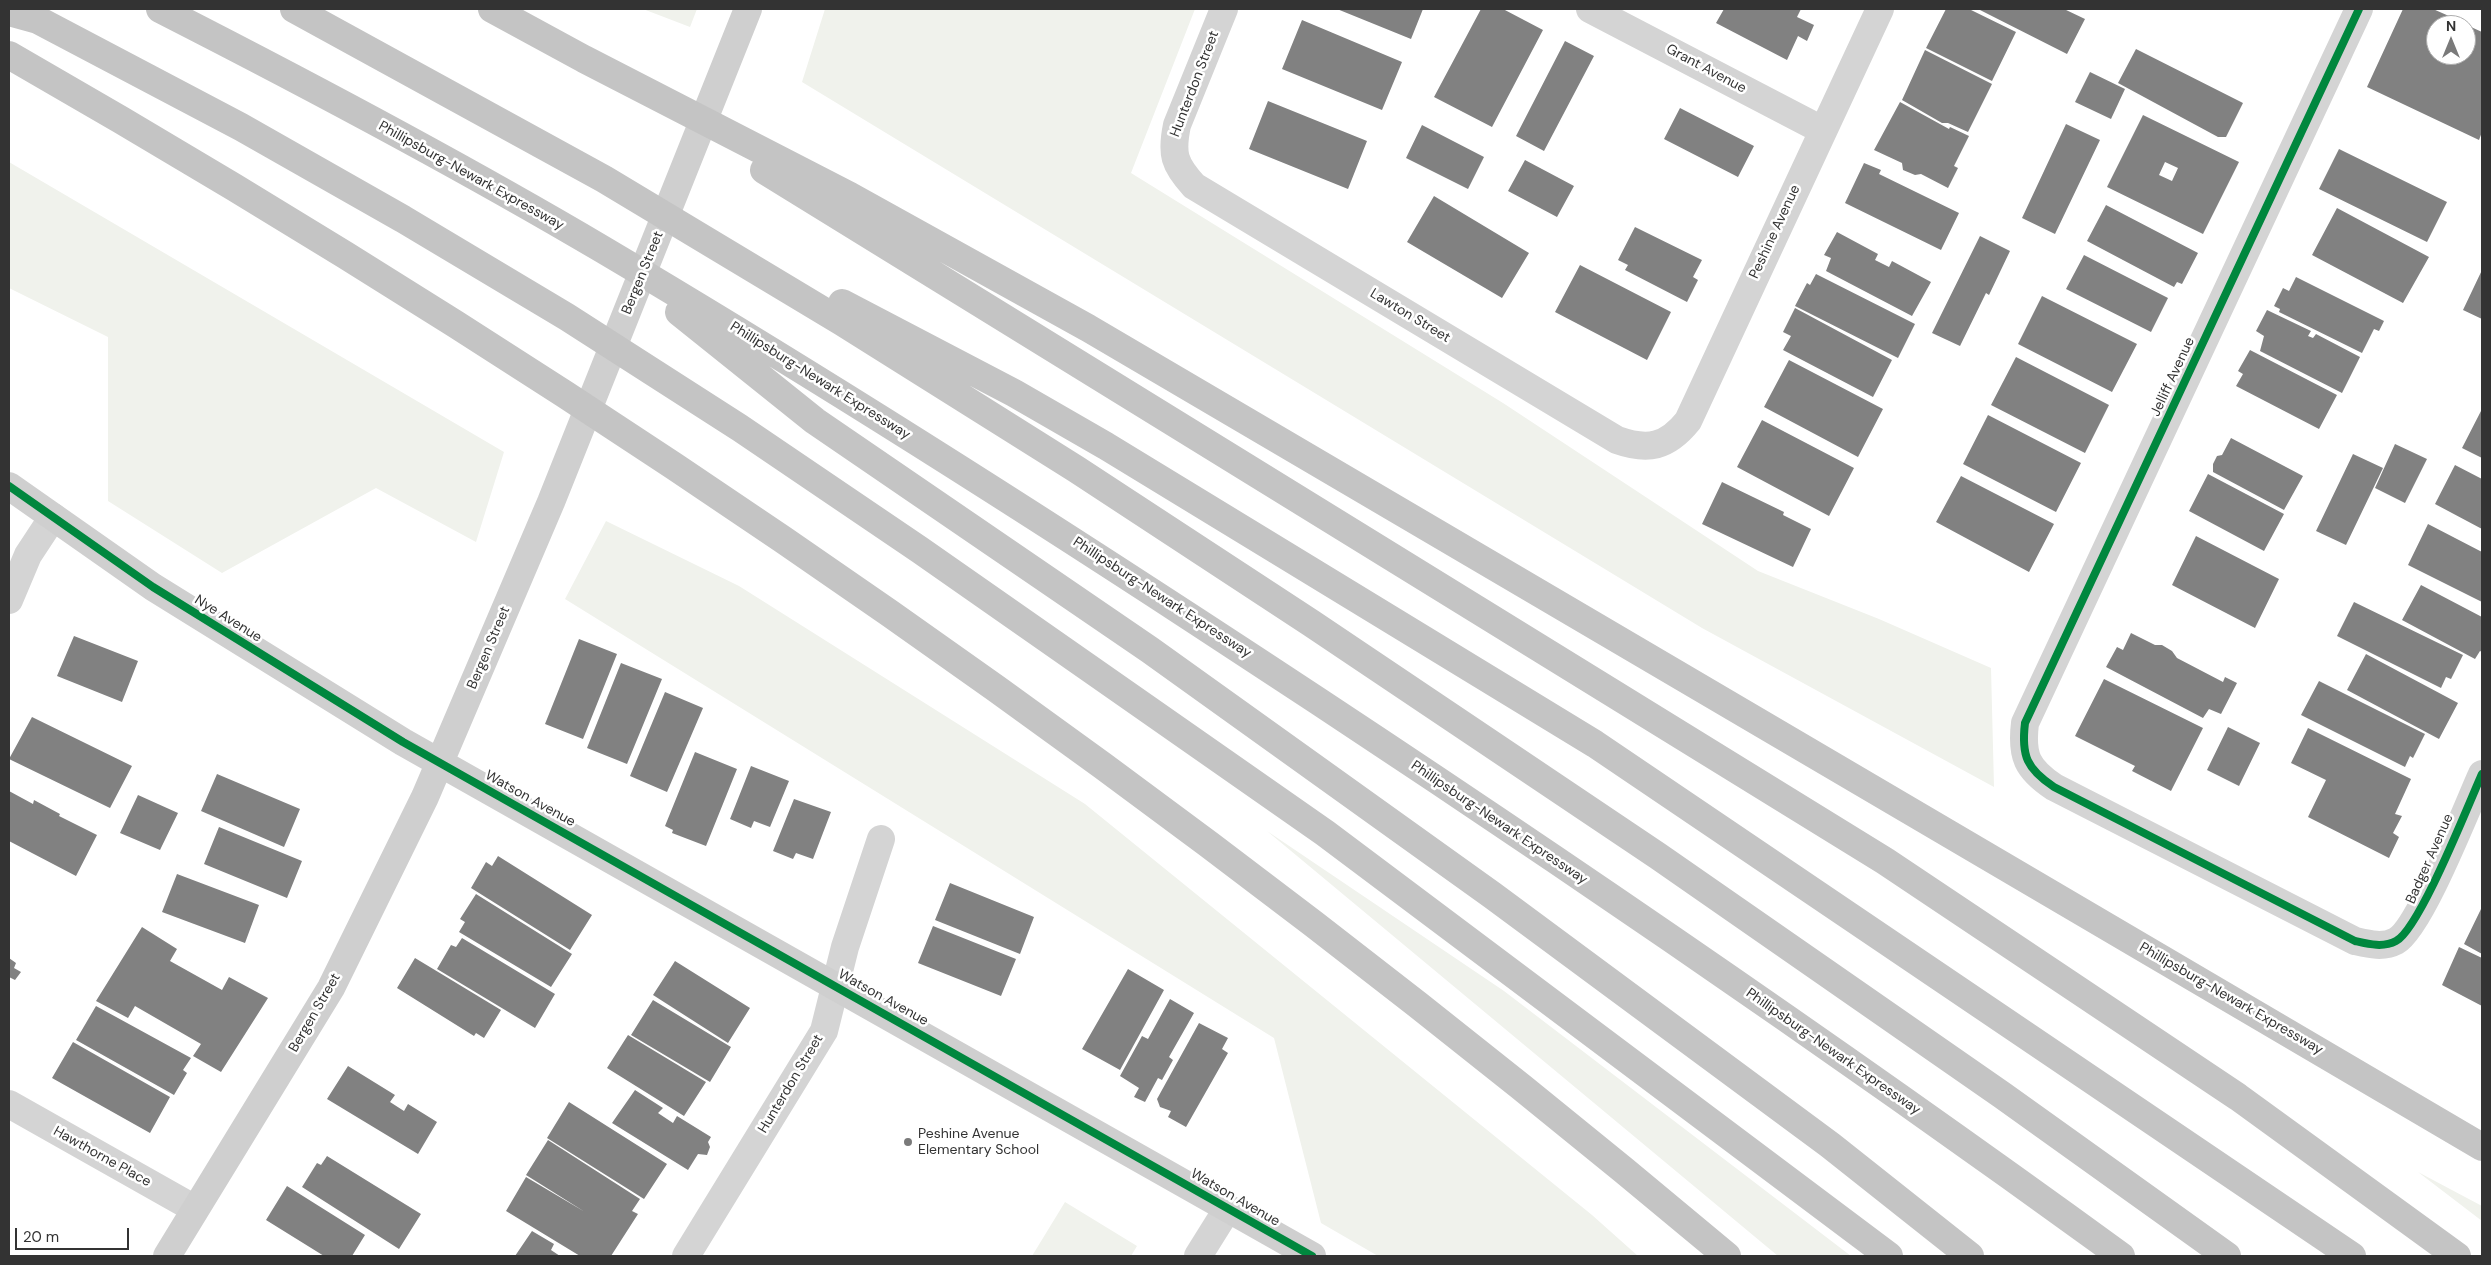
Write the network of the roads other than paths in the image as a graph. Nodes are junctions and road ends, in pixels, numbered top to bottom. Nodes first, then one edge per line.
1 (160, 9) edge
2 (294, 9) edge
3 (492, 9) edge
4 (1224, 9) edge
5 (1590, 9) edge
6 (1880, 9) edge
7 (2359, 9) edge
8 (9, 12) edge
9 (744, 19) edge
10 (9, 55) edge
11 (584, 59) junction
12 (1822, 130) junction
13 (535, 143) junction
14 (1175, 160) joint
15 (598, 246) junction
16 (1659, 445) joint
17 (9, 486) edge
18 (53, 517) junction
19 (9, 600) edge
20 (440, 762) junction
21 (2482, 774) edge
22 (881, 839) dead end
23 (2388, 944) joint
24 (835, 985) junction
25 (9, 1104) edge
26 (2482, 1147) edge
27 (1228, 1208) junction
28 (196, 1210) junction
29 (167, 1256) edge
30 (686, 1256) edge
31 (1198, 1256) edge
32 (1312, 1256) edge
33 (1727, 1256) edge
34 (1888, 1256) edge
35 (1970, 1256) edge
36 (2121, 1256) edge
37 (2227, 1256) edge
38 (2352, 1256) edge
39 (2457, 1256) edge

1 - 15 highway, Phillipsburg-Newark Expressway
2 - 13 highway
3 - 11 highway, Phillipsburg-Newark Expressway
4 - 14 street, Hunterdon Street
5 - 12 street, Grant Avenue
6 - 12 street, Peshine Avenue
7 - 23 street, Jelliff Avenue
8 - 34 highway
9 - 20 street, Bergen Street
10 - 33 highway
11 - 26 highway, Phillipsburg-Newark Expressway
11 - 39 highway
12 - 16 street, Peshine Avenue
13 - 37 highway
13 - 38 highway
14 - 16 street, Lawton Street
15 - 35 highway
15 - 36 highway, Phillipsburg-Newark Expressway
17 - 18 street, Nye Avenue
18 - 19 street
18 - 20 street, Nye Avenue
20 - 24 street, Watson Avenue
20 - 28 street, Bergen Street
21 - 23 street, Badger Avenue
22 - 24 street, Hunterdon Street
24 - 27 street, Watson Avenue
24 - 30 street, Hunterdon Street
25 - 28 street, Hawthorne Place
27 - 31 street
27 - 32 street, Watson Avenue
28 - 29 street, Bergen Street

